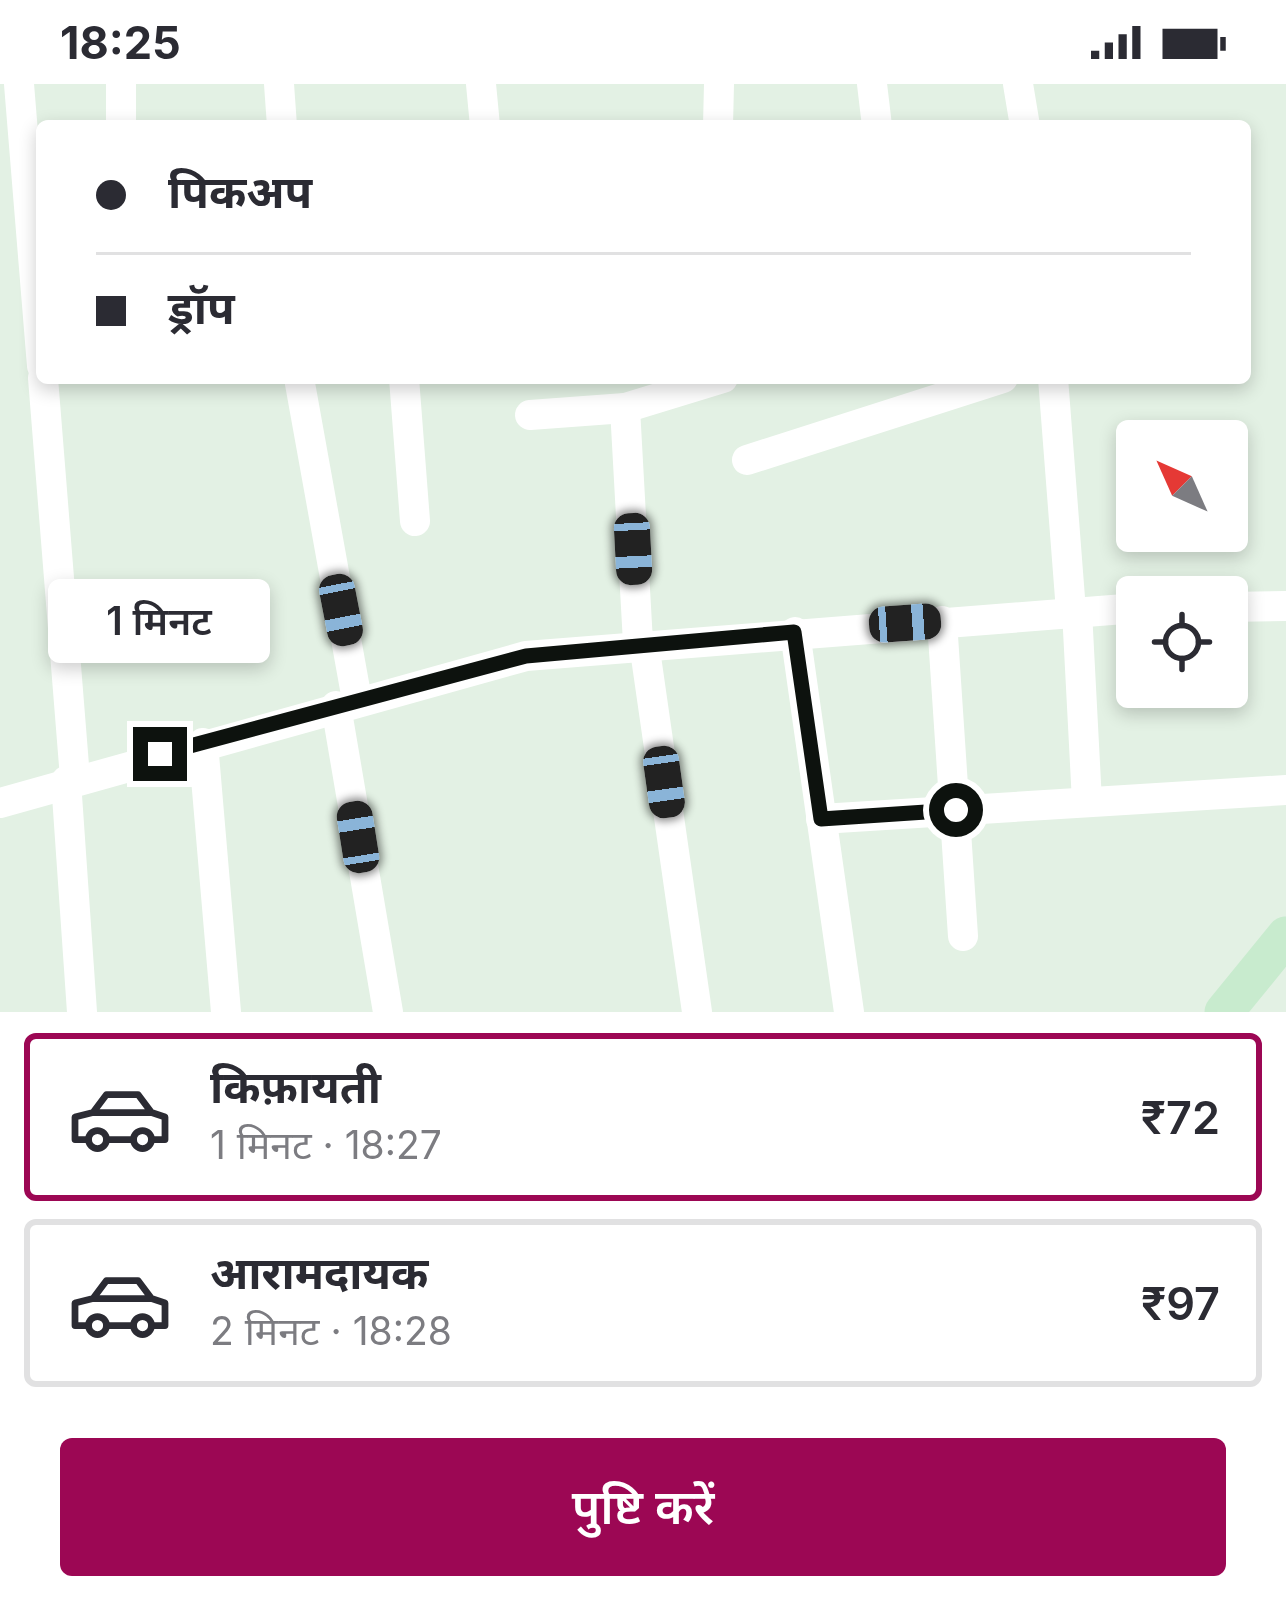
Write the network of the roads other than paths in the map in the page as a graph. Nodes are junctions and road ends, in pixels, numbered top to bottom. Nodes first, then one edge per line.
1 (19, 84) edge
2 (122, 84) edge
3 (279, 84) edge
4 (481, 84) edge
5 (718, 84) edge
6 (872, 84) edge
7 (1018, 84) edge
8 (121, 120) edge
9 (282, 120) edge
10 (484, 120) edge
11 (718, 120) edge
12 (876, 120) edge
13 (1023, 120) edge
14 (36, 293) edge
15 (43, 384) edge
16 (300, 384) edge
17 (404, 384) edge
18 (703, 384) edge
19 (984, 384) edge
20 (1054, 384) edge
21 (625, 408) junction
22 (530, 416) dead end
23 (747, 460) dead end
24 (415, 521) dead end
25 (1286, 606) edge
26 (1248, 607) edge
27 (1116, 609) edge
28 (1074, 611) junction
29 (942, 621) junction
30 (794, 632) junction
31 (641, 643) junction
32 (347, 703) junction
33 (203, 742) junction
34 (71, 780) junction
35 (1286, 790) edge
36 (0, 802) edge
37 (1087, 802) junction
38 (956, 810) junction
39 (821, 819) junction
40 (962, 936) dead end
41 (1286, 936) edge
42 (82, 1012) edge
43 (226, 1012) edge
44 (388, 1012) edge
45 (697, 1012) edge
46 (849, 1012) edge
47 (1224, 1012) edge

1 - 14 street
2 - 8 street
3 - 9 street
4 - 10 street
5 - 11 street
6 - 12 street
7 - 13 street
15 - 34 street
16 - 32 street
17 - 24 street
18 - 21 street
19 - 23 street
20 - 28 street
21 - 22 street
21 - 31 street
25 - 26 street
27 - 28 street
28 - 29 street
28 - 37 street
29 - 30 street
29 - 38 street
30 - 31 street
30 - 39 street
31 - 32 street
31 - 45 street
32 - 33 street
32 - 44 street
33 - 34 street
33 - 43 street
34 - 36 street
34 - 42 street
35 - 37 street
37 - 38 street
38 - 39 street
38 - 40 street
39 - 46 street
41 - 47 main road

